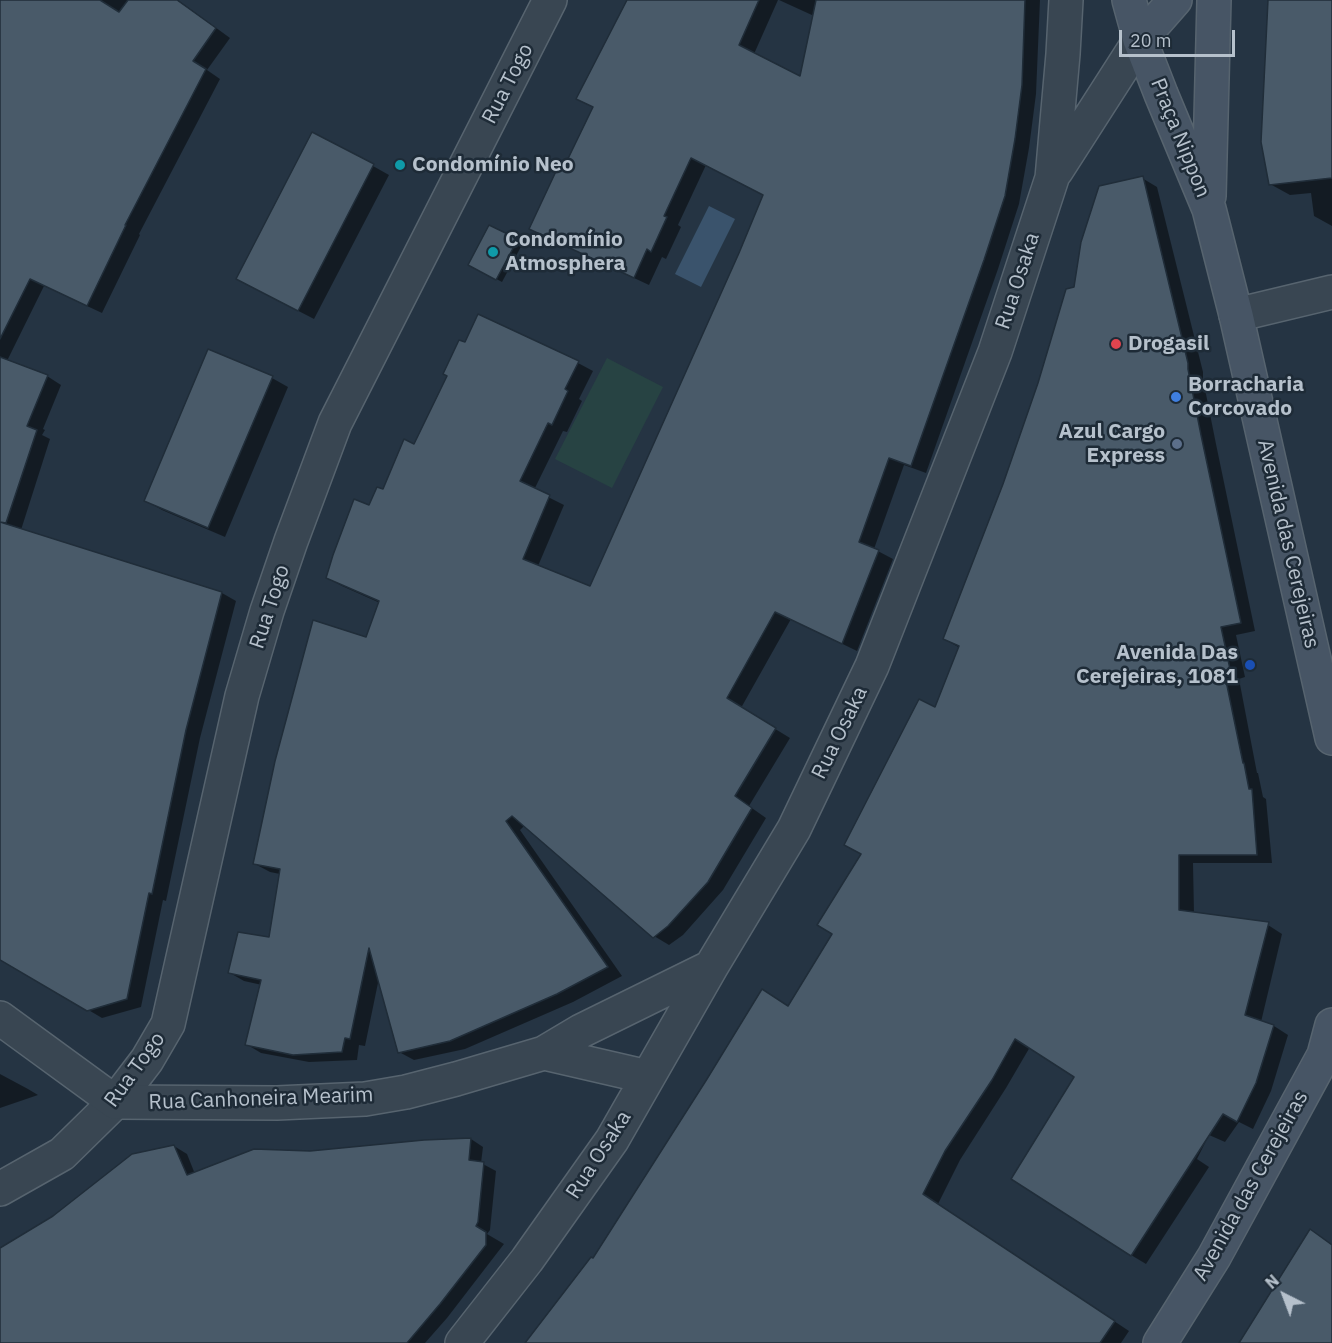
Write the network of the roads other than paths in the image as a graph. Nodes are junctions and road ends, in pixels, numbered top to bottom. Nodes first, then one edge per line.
1 (550, 0) edge
2 (1066, 0) edge
3 (1129, 0) edge
4 (1175, 0) edge
5 (1214, 0) edge
6 (1140, 40) junction
7 (1052, 178) junction
8 (1209, 209) junction
9 (1332, 292) edge
10 (1236, 315) junction
11 (1332, 738) edge
12 (711, 967) junction
13 (0, 1018) edge
14 (1332, 1025) edge
15 (544, 1053) junction
16 (648, 1077) junction
17 (115, 1102) junction
18 (0, 1189) edge
19 (462, 1343) edge
20 (1160, 1343) edge

1 - 17 street, Rua Togo
2 - 7 street, Rua Osaka
3 - 6 main road, Praça Nippon
4 - 6 main road
5 - 8 main road, Praça Nippon
6 - 7 street, Praça Nippon
6 - 8 main road, Praça Nippon
7 - 12 street, Rua Osaka
8 - 10 main road, Avenida das Cerejeiras
9 - 10 street
10 - 11 main road, Avenida das Cerejeiras
12 - 15 street, Rua Canhoneira Mearim
12 - 16 street, Rua Osaka
13 - 17 street
14 - 20 main road, Avenida das Cerejeiras
15 - 16 street, Rua Canhoneira Mearim
15 - 17 street, Rua Canhoneira Mearim
16 - 19 street, Rua Osaka
17 - 18 street, Rua Togo

